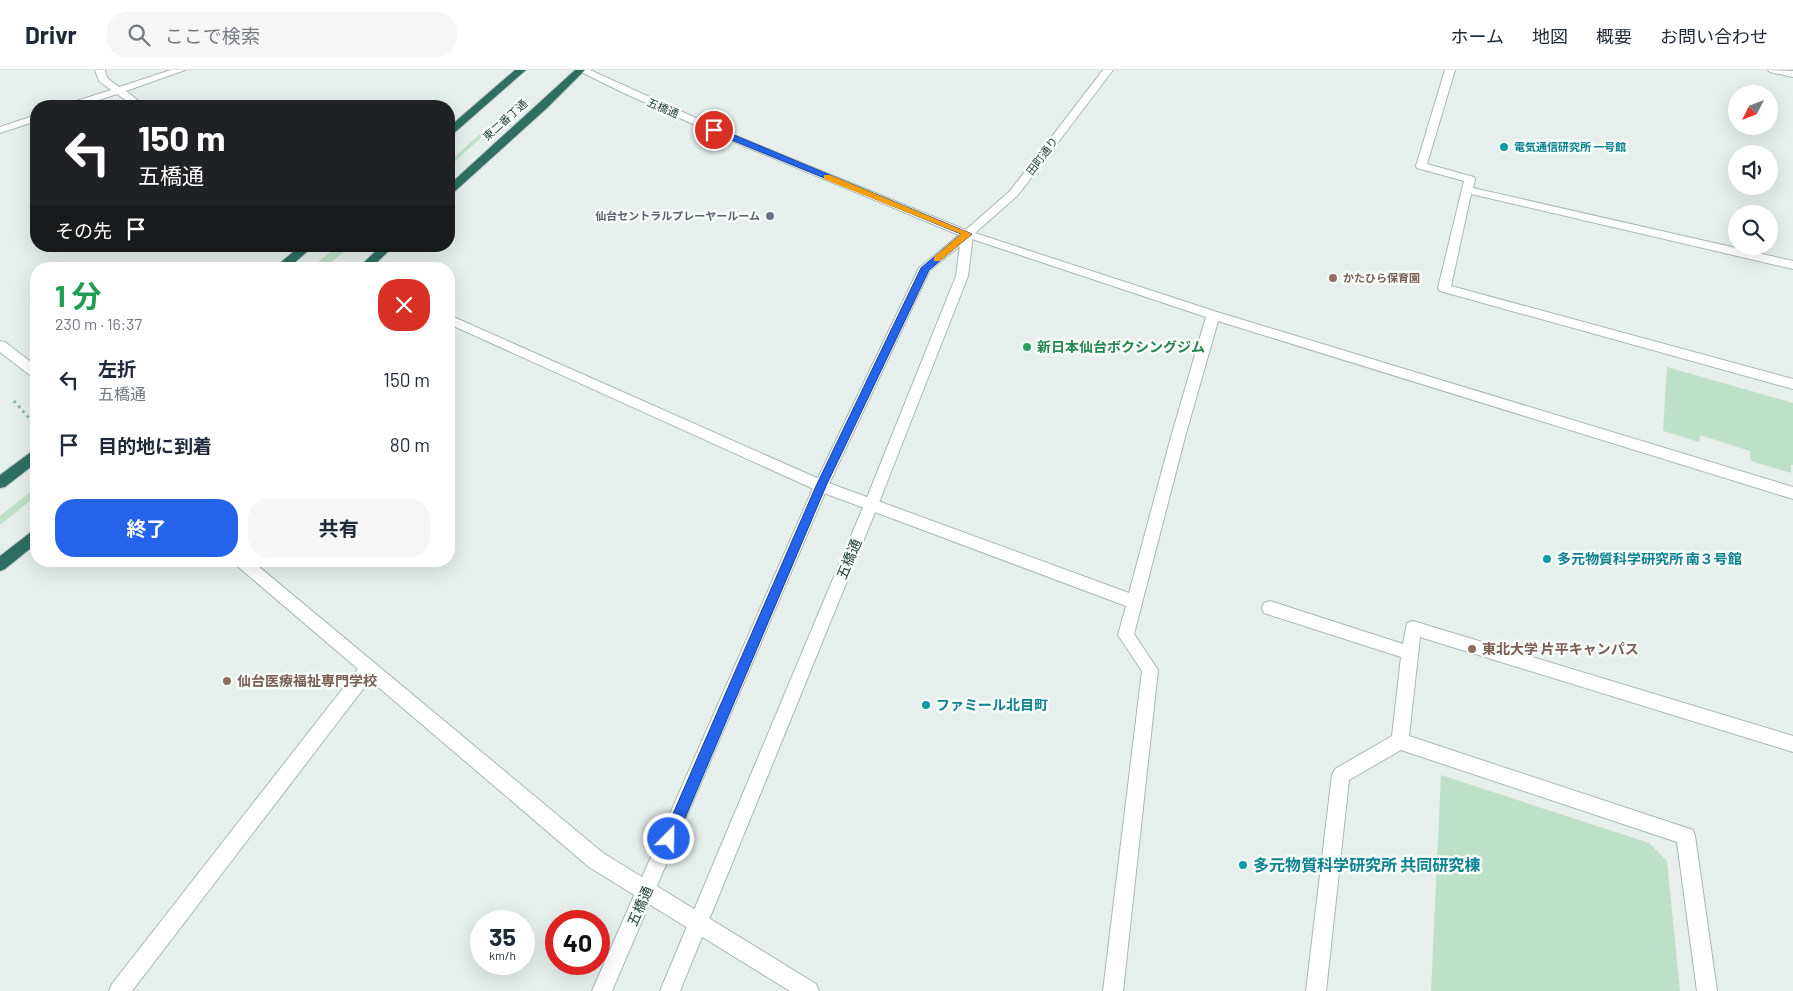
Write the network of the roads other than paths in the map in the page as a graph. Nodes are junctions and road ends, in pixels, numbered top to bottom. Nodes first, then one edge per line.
1 (100, 70) edge
2 (180, 70) edge
3 (521, 70) edge
4 (581, 70) edge
5 (1108, 70) edge
6 (1450, 70) edge
7 (1774, 70) edge
8 (1793, 74) edge
9 (117, 91) junction
10 (89, 100) edge
11 (131, 100) edge
12 (30, 120) edge
13 (455, 127) edge
14 (0, 130) edge
15 (455, 186) edge
16 (1468, 190) junction
17 (967, 234) junction
18 (300, 252) edge
19 (381, 252) edge
20 (288, 262) edge
21 (371, 262) edge
22 (1793, 265) edge
23 (1213, 315) junction
24 (455, 322) edge
25 (0, 345) edge
26 (30, 368) edge
27 (1793, 384) edge
28 (30, 460) edge
29 (0, 483) edge
30 (821, 486) junction
31 (1793, 493) edge
32 (871, 505) junction
33 (30, 541) edge
34 (0, 565) edge
35 (248, 567) edge
36 (1134, 602) junction
37 (1270, 608) dead end
38 (1410, 653) junction
39 (368, 669) junction
40 (1400, 741) junction
41 (1793, 744) edge
42 (646, 892) junction
43 (698, 922) junction
44 (119, 991) edge
45 (602, 991) edge
46 (670, 991) edge
47 (809, 991) edge
48 (1113, 991) edge
49 (1316, 991) edge
50 (1707, 991) edge

1 - 9 street
2 - 9 street
3 - 13 highway, 東二番丁通
4 - 15 highway, 東二番丁通
4 - 17 street, 五橋通
5 - 17 street, 田町通り
6 - 16 street
7 - 8 street
9 - 10 street
9 - 11 street
12 - 14 street
16 - 22 street
16 - 27 street
17 - 23 street
17 - 30 street, 五橋通
17 - 32 street, 五橋通
18 - 20 highway
19 - 21 highway
23 - 31 street
23 - 36 street
24 - 30 street
25 - 26 street
28 - 29 highway
30 - 32 street
30 - 42 street, 五橋通
32 - 36 street
32 - 43 street, 五橋通
33 - 34 highway
35 - 39 street
36 - 48 street
37 - 38 street
38 - 40 street
38 - 41 street
39 - 42 street
39 - 44 street
40 - 49 street
40 - 50 street
42 - 43 street
42 - 45 street, 五橋通
43 - 46 street, 五橋通
43 - 47 street

